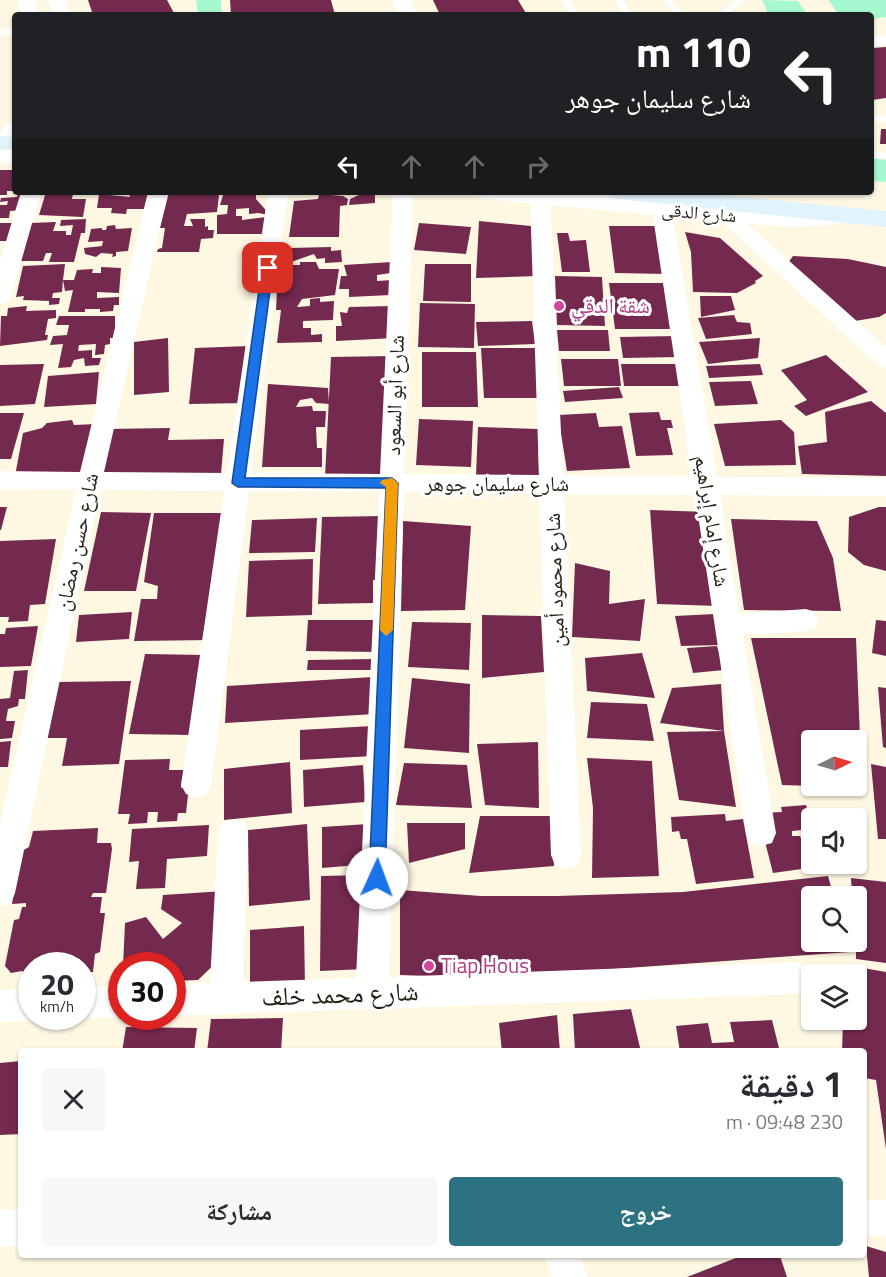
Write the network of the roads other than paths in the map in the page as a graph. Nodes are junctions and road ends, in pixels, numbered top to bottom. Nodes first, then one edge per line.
1 (668, 0) edge
2 (742, 0) edge
3 (678, 12) edge
4 (724, 12) edge
5 (12, 134) edge
6 (7, 151) edge
7 (30, 195) edge
8 (157, 195) edge
9 (278, 195) edge
10 (403, 195) edge
11 (512, 195) edge
12 (650, 195) edge
13 (540, 198) junction
14 (662, 210) junction
15 (843, 214) junction
16 (726, 215) junction
17 (886, 219) edge
18 (0, 297) edge
19 (886, 360) edge
20 (0, 480) edge
21 (90, 480) junction
22 (238, 483) junction
23 (392, 483) junction
24 (551, 484) junction
25 (706, 486) junction
26 (886, 487) edge
27 (806, 620) dead end
28 (729, 625) junction
29 (196, 785) dead end
30 (233, 832) dead end
31 (761, 833) dead end
32 (566, 855) dead end
33 (0, 893) edge
34 (796, 978) dead end
35 (372, 993) junction
36 (226, 998) junction
37 (186, 999) edge
38 (18, 1005) edge
39 (0, 1006) edge
40 (867, 1218) edge
41 (886, 1218) edge
42 (0, 1228) edge
43 (18, 1228) edge
44 (563, 1258) edge
45 (570, 1277) edge

1 - 3 lane
2 - 4 lane
5 - 6 street
7 - 18 street
8 - 21 street, شارع حسن رمضان
9 - 22 street
10 - 23 street, شارع أبو السعود
11 - 13 street, شارع الدقى
12 - 15 main road, شارع الدقى
13 - 14 street, شارع الدقى
13 - 24 street, شارع محمود أمين
14 - 16 street, شارع الدقى
14 - 25 street, شارع إمام إبراهيم
15 - 16 street, شارع الدقى
15 - 17 main road, شارع الدقى
16 - 19 street
20 - 21 street, شارع سليمان جوهر
21 - 22 street, شارع سليمان جوهر
21 - 33 street, شارع حسن رمضان
22 - 23 street, شارع سليمان جوهر
22 - 29 street
23 - 24 street, شارع سليمان جوهر
23 - 35 street, شارع أبو السعود
24 - 25 street, شارع سليمان جوهر
24 - 32 street, شارع محمود أمين
25 - 26 street, شارع سليمان جوهر
25 - 28 street, شارع إمام إبراهيم
27 - 28 street
28 - 31 street, شارع إمام إبراهيم
30 - 36 street
34 - 35 street, شارع محمد خلف
35 - 36 street, شارع محمد خلف
36 - 37 street, شارع محمد خلف
38 - 39 street
40 - 41 street
42 - 43 street
44 - 45 street

